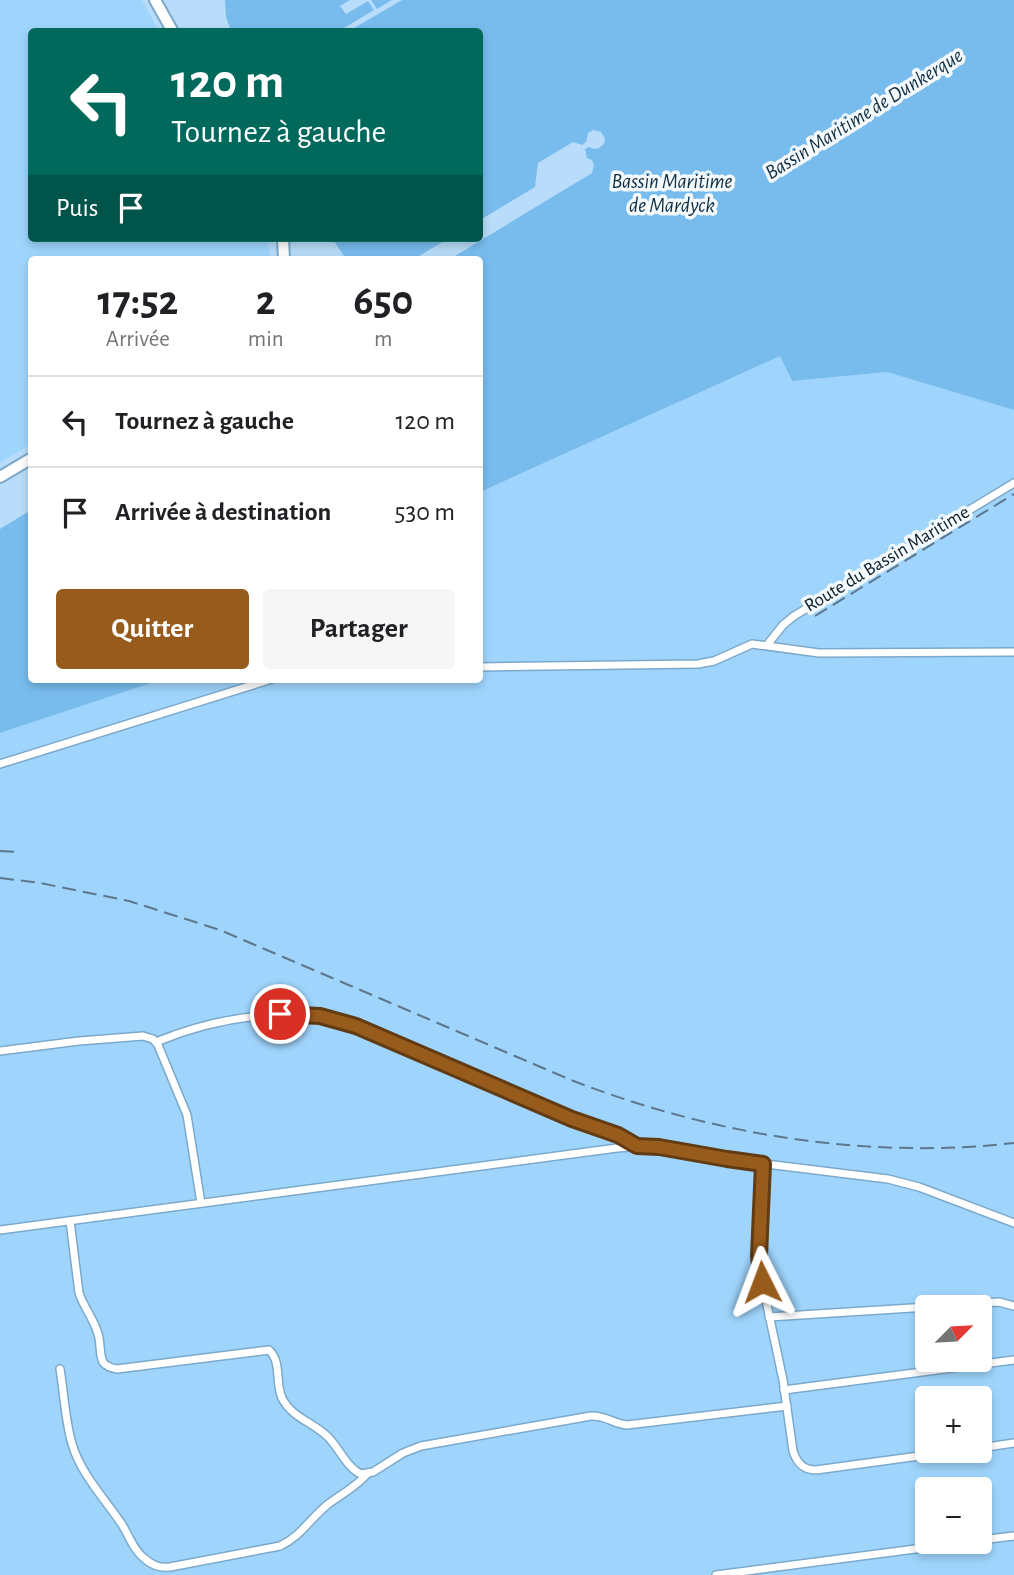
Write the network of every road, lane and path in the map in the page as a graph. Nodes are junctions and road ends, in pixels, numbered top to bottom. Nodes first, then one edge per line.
1 (155, 0) edge
2 (162, 0) edge
3 (171, 28) edge
4 (177, 28) edge
5 (28, 460) edge
6 (28, 467) edge
7 (0, 477) edge
8 (1014, 483) edge
9 (0, 484) edge
10 (768, 645) junction
11 (1014, 652) edge
12 (483, 667) edge
13 (259, 683) edge
14 (0, 764) edge
15 (156, 1042) junction
16 (0, 1051) edge
17 (637, 1146) junction
18 (763, 1164) junction
19 (201, 1203) junction
20 (70, 1221) junction
21 (1014, 1223) edge
22 (0, 1230) edge
23 (992, 1302) edge
24 (1014, 1306) edge
25 (915, 1308) edge
26 (769, 1317) junction
27 (1014, 1360) edge
28 (60, 1368) dead end
29 (784, 1390) junction
30 (787, 1406) junction
31 (1014, 1443) edge
32 (992, 1446) edge
33 (915, 1457) edge
34 (367, 1474) junction
35 (1014, 1536) edge
36 (992, 1539) edge
37 (915, 1549) edge
38 (716, 1575) edge

1 - 3 main road
2 - 4 main road
5 - 7 main road
6 - 9 main road
8 - 10 street, Route du Bassin Maritime
10 - 11 street
10 - 12 street
13 - 14 street
15 - 16 street
15 - 17 street
15 - 19 street
17 - 18 street
17 - 19 street
18 - 21 street
18 - 26 street
19 - 20 street
20 - 22 street
20 - 34 street
23 - 24 street
25 - 26 street
26 - 29 street
27 - 29 street
28 - 34 street
29 - 30 street
30 - 33 street
30 - 34 street
31 - 32 street
35 - 36 street
37 - 38 street

